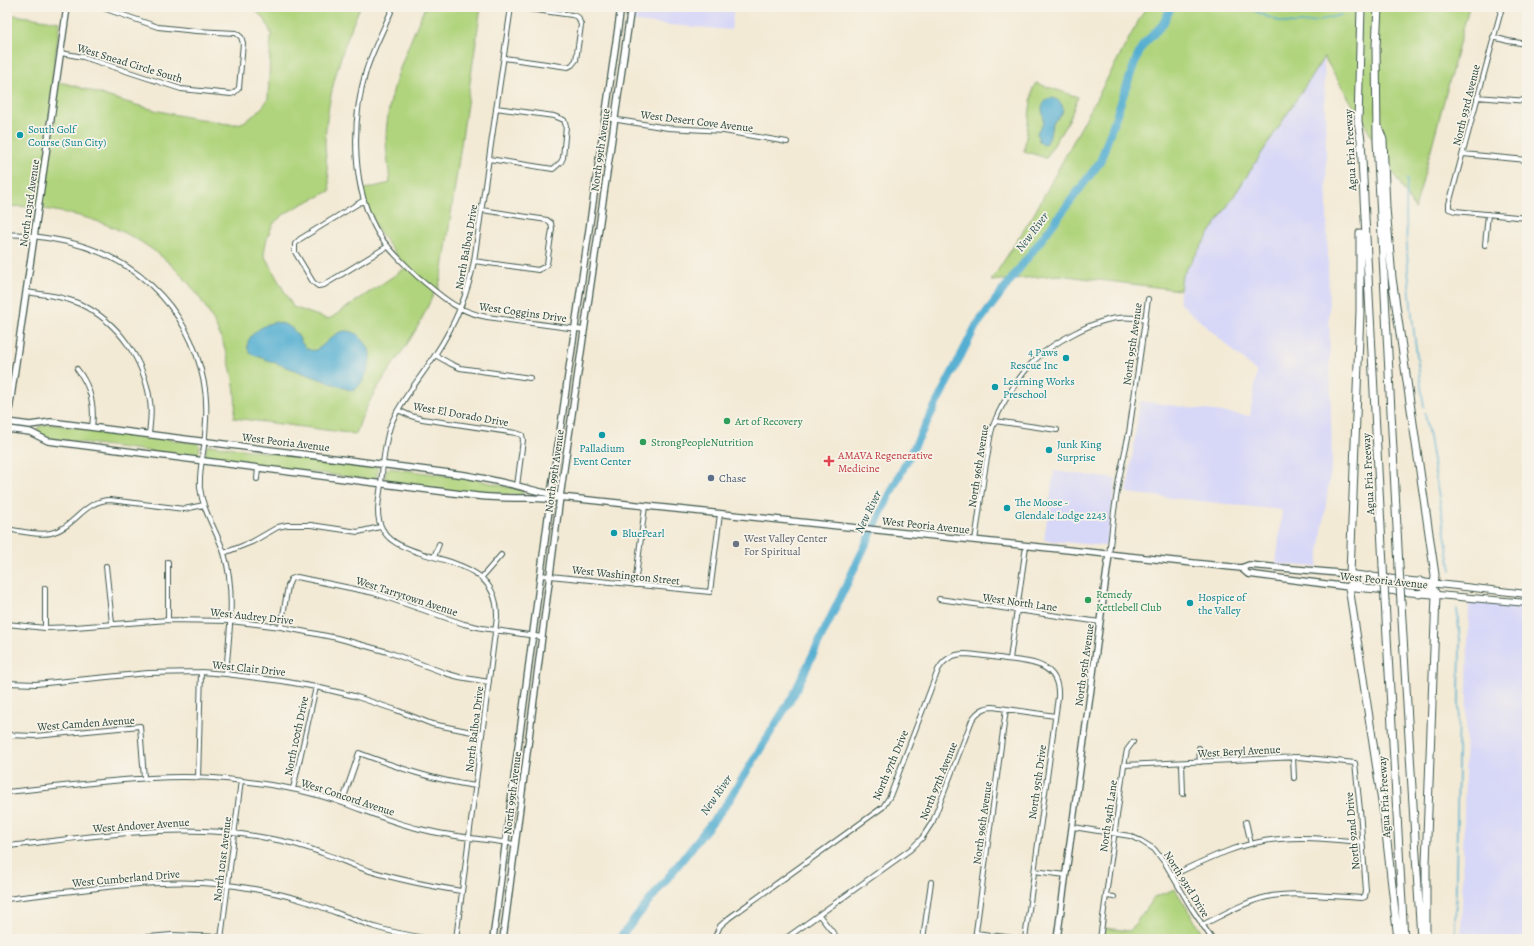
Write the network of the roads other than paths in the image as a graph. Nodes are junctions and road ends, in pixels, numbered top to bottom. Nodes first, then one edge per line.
1 (67, 7) edge
2 (100, 7) edge
3 (393, 7) edge
4 (511, 7) edge
5 (514, 7) edge
6 (621, 7) edge
7 (631, 7) edge
8 (1361, 7) edge
9 (1378, 7) edge
10 (1502, 7) edge
11 (1493, 37) junction
12 (1527, 44) edge
13 (61, 53) junction
14 (504, 58) junction
15 (613, 59) junction
16 (623, 60) junction
17 (1477, 97) junction
18 (1527, 101) edge
19 (496, 108) junction
20 (605, 118) junction
21 (614, 120) junction
22 (1358, 121) junction
23 (1377, 121) junction
24 (787, 142) dead end
25 (1463, 154) junction
26 (490, 159) junction
27 (1527, 160) edge
28 (364, 200) junction
29 (482, 210) junction
30 (1488, 214) junction
31 (1527, 218) edge
32 (7, 235) edge
33 (34, 237) junction
34 (1485, 245) dead end
35 (388, 246) junction
36 (474, 261) junction
37 (26, 292) junction
38 (1148, 299) dead end
39 (460, 309) junction
40 (1145, 320) junction
41 (575, 329) junction
42 (584, 330) junction
43 (435, 355) junction
44 (77, 369) dead end
45 (530, 378) dead end
46 (565, 397) junction
47 (575, 398) junction
48 (398, 410) junction
49 (995, 421) junction
50 (7, 423) edge
51 (92, 427) junction
52 (7, 429) edge
53 (1058, 430) dead end
54 (149, 434) junction
55 (204, 442) junction
56 (202, 460) junction
57 (383, 465) junction
58 (258, 468) junction
59 (257, 479) dead end
60 (381, 484) junction
61 (517, 486) junction
62 (551, 493) junction
63 (560, 497) junction
64 (550, 500) junction
65 (204, 505) junction
66 (645, 506) junction
67 (720, 514) junction
68 (380, 527) junction
69 (7, 529) edge
70 (975, 540) junction
71 (439, 544) dead end
72 (1026, 546) junction
73 (224, 553) junction
74 (1109, 554) junction
75 (501, 555) dead end
76 (434, 557) junction
77 (168, 562) dead end
78 (106, 566) dead end
79 (1241, 568) junction
80 (540, 575) junction
81 (550, 576) junction
82 (1370, 576) joint
83 (482, 577) junction
84 (1351, 580) junction
85 (1420, 581) joint
86 (635, 585) junction
87 (1433, 585) junction
88 (46, 588) dead end
89 (1366, 588) joint
90 (1419, 594) junction
91 (1527, 594) edge
92 (1436, 595) junction
93 (939, 600) dead end
94 (1488, 600) junction
95 (1527, 603) edge
96 (1017, 610) junction
97 (168, 620) junction
98 (230, 621) junction
99 (1100, 622) junction
100 (112, 623) junction
101 (7, 624) edge
102 (282, 627) junction
103 (45, 628) junction
104 (495, 630) junction
105 (532, 635) junction
106 (542, 637) junction
107 (1010, 660) junction
108 (201, 672) junction
109 (226, 674) junction
110 (489, 682) junction
111 (7, 683) edge
112 (316, 687) junction
113 (1006, 709) junction
114 (1055, 716) junction
115 (482, 734) junction
116 (7, 735) edge
117 (1132, 742) dead end
118 (1199, 748) dead end
119 (517, 754) junction
120 (527, 755) junction
121 (1293, 757) junction
122 (1200, 762) junction
123 (1182, 763) junction
124 (1355, 763) joint
125 (1124, 765) junction
126 (144, 778) junction
127 (198, 778) junction
128 (1294, 778) dead end
129 (241, 780) junction
130 (476, 786) junction
131 (293, 789) junction
132 (7, 792) edge
133 (1183, 794) dead end
134 (342, 803) junction
135 (1246, 822) dead end
136 (1072, 827) junction
137 (235, 833) junction
138 (1115, 833) junction
139 (469, 838) junction
140 (506, 842) junction
141 (1362, 842) junction
142 (516, 844) junction
143 (1251, 844) junction
144 (7, 846) edge
145 (1034, 871) junction
146 (1066, 875) junction
147 (1173, 875) junction
148 (931, 882) dead end
149 (228, 885) junction
150 (461, 891) junction
151 (1106, 896) junction
152 (1114, 897) dead end
153 (7, 899) edge
154 (820, 915) junction
155 (1202, 925) junction
156 (976, 933) junction
157 (221, 938) edge
158 (125, 939) edge
159 (431, 939) edge
160 (456, 939) edge
161 (493, 939) edge
162 (503, 939) edge
163 (714, 939) edge
164 (786, 939) edge
165 (838, 939) edge
166 (923, 939) edge
167 (975, 939) edge
168 (1020, 939) edge
169 (1025, 939) edge
170 (1057, 939) edge
171 (1100, 939) edge
172 (1212, 939) edge
173 (1398, 939) edge
174 (1404, 939) edge
175 (1421, 939) edge
176 (1426, 939) edge

1 - 13 main road, North 103rd Avenue
2 - 13 street, West Snead Circle South
3 - 28 street, West Coggins Drive
4 - 14 street, North Balboa Drive
5 - 14 street
6 - 15 main road, North 99th Avenue
7 - 16 main road, North 99th Avenue
8 - 22 highway, Agua Fria Freeway
9 - 23 highway
10 - 11 street, North 93rd Avenue
11 - 12 street
11 - 17 street, North 93rd Avenue
13 - 33 main road, North 103rd Avenue
14 - 19 street, North Balboa Drive
15 - 16 main road
15 - 20 main road, North 99th Avenue
16 - 21 main road, North 99th Avenue
17 - 18 street
17 - 25 street, North 93rd Avenue
19 - 26 street, North Balboa Drive
19 - 26 street
20 - 21 street, West Desert Cove Avenue
20 - 41 main road, North 99th Avenue
21 - 24 street, West Desert Cove Avenue
21 - 42 main road, North 99th Avenue
22 - 84 highway
22 - 174 highway, Agua Fria Freeway, bridge
23 - 87 highway
23 - 175 highway, bridge
25 - 27 street
25 - 30 street, North 93rd Avenue
26 - 29 street, North Balboa Drive
28 - 35 street, West Coggins Drive
28 - 35 street
29 - 36 street, North Balboa Drive
29 - 36 street
30 - 31 street
30 - 34 street
32 - 33 street
33 - 37 main road, North 103rd Avenue
33 - 55 street
35 - 39 street, West Coggins Drive
36 - 39 street, North Balboa Drive
37 - 50 main road, North 103rd Avenue
37 - 54 street
38 - 40 street, North 95th Avenue
39 - 41 street, West Coggins Drive
39 - 43 street, North Balboa Drive
40 - 49 street, North 96th Avenue
40 - 74 street, North 95th Avenue
41 - 42 street, West Coggins Drive
41 - 46 main road, North 99th Avenue
42 - 47 main road, North 99th Avenue
43 - 45 street
43 - 48 street, North Balboa Drive
44 - 51 street
46 - 47 main road
46 - 62 main road, North 99th Avenue
47 - 63 main road, North 99th Avenue
48 - 57 street, North Balboa Drive
48 - 61 street, West El Dorado Drive
49 - 53 street
49 - 70 street, North 96th Avenue
50 - 51 main road, West Peoria Avenue
51 - 54 main road, West Peoria Avenue
52 - 56 main road, West Peoria Avenue
54 - 55 main road, West Peoria Avenue
55 - 56 street
55 - 57 main road, West Peoria Avenue
56 - 58 main road, West Peoria Avenue
56 - 65 street
57 - 60 street, North Balboa Drive
57 - 61 main road, West Peoria Avenue
58 - 59 street
58 - 60 main road, West Peoria Avenue
60 - 64 main road, West Peoria Avenue
60 - 68 street, North Balboa Drive
61 - 62 main road, West Peoria Avenue
62 - 63 main road, West Peoria Avenue
62 - 64 main road, North 99th Avenue
63 - 64 main road, West Peoria Avenue
63 - 66 main road, West Peoria Avenue
63 - 81 main road, North 99th Avenue
64 - 80 main road, North 99th Avenue
65 - 69 street
65 - 73 street
66 - 67 main road, West Peoria Avenue
66 - 86 street
67 - 70 main road, West Peoria Avenue
67 - 86 street, West Washington Street
68 - 73 street
68 - 76 street, North Balboa Drive
70 - 72 main road, West Peoria Avenue
71 - 76 street
72 - 74 main road, West Peoria Avenue
72 - 96 street
73 - 98 street
74 - 79 main road, West Peoria Avenue
74 - 99 main road, North 95th Avenue
75 - 83 street
76 - 83 street, North Balboa Drive
77 - 97 street
78 - 100 street
79 - 84 main road, West Peoria Avenue
79 - 84 main road, West Peoria Avenue
80 - 81 street, West Washington Street
80 - 105 main road, North 99th Avenue
81 - 86 street, West Washington Street
81 - 106 main road, North 99th Avenue
82 - 84 highway
82 - 85 main road, West Peoria Avenue
83 - 104 street, North Balboa Drive
84 - 89 highway
84 - 173 highway
85 - 87 highway
87 - 90 highway
87 - 91 main road, West Peoria Avenue
87 - 92 highway
88 - 103 street
89 - 90 main road, West Peoria Avenue
90 - 92 main road, West Peoria Avenue
91 - 94 main road
92 - 94 main road, West Peoria Avenue
92 - 176 highway
93 - 96 street, West North Lane
94 - 95 main road, West Peoria Avenue
96 - 99 street, West North Lane
96 - 107 street
97 - 98 street, West Audrey Drive
97 - 100 street, West Audrey Drive
98 - 102 street, West Audrey Drive
98 - 109 street
99 - 136 main road, North 95th Avenue
100 - 103 street, West Audrey Drive
101 - 103 street, West Audrey Drive
102 - 104 street, West Tarrytown Avenue
102 - 110 street, West Audrey Drive
104 - 105 street, West Tarrytown Avenue
104 - 110 street, North Balboa Drive
105 - 106 street, West Tarrytown Avenue
105 - 119 main road, North 99th Avenue
106 - 120 main road, North 99th Avenue
107 - 114 street, North 95th Drive
107 - 163 street, North 97th Drive
108 - 109 street, West Clair Drive
108 - 111 street, West Clair Drive
108 - 127 street
109 - 112 street, West Clair Drive
110 - 115 street, North Balboa Drive
112 - 115 street, West Clair Drive
112 - 131 street, North 100th Drive
113 - 114 street, North 97th Avenue
113 - 154 street, North 97th Avenue
113 - 156 street, North 96th Avenue
114 - 145 street, North 95th Drive
115 - 130 street, North Balboa Drive
116 - 126 street, West Camden Avenue
117 - 125 street, North 94th Lane
118 - 122 street
119 - 120 main road
119 - 140 main road, North 99th Avenue
120 - 142 main road, North 99th Avenue
121 - 122 street, West Beryl Avenue
121 - 124 street, West Beryl Avenue
121 - 128 street
122 - 123 street, West Beryl Avenue
123 - 125 street, West Beryl Avenue
123 - 133 street
124 - 141 street, North 92nd Drive
125 - 138 street, North 94th Lane
126 - 127 street, West Concord Avenue
126 - 132 street, West Concord Avenue
127 - 129 street, West Concord Avenue
129 - 131 street, West Concord Avenue
129 - 137 street, North 101st Avenue
130 - 134 street
130 - 139 street, North Balboa Drive
131 - 134 street, West Concord Avenue
134 - 139 street, West Concord Avenue
135 - 143 street
136 - 138 street, North 93rd Drive
136 - 146 main road, North 95th Avenue
137 - 144 street, West Andover Avenue
137 - 149 street, North 101st Avenue
137 - 150 street, West Andover Avenue
138 - 147 street, North 93rd Drive
138 - 151 street, North 94th Lane
139 - 140 street, West Concord Avenue
139 - 150 street, North Balboa Drive
140 - 142 street, West Concord Avenue
140 - 161 main road, North 99th Avenue
141 - 143 street
141 - 155 street, North 92nd Drive
142 - 162 main road, North 99th Avenue
143 - 147 street
145 - 146 street
145 - 169 street, North 95th Drive
146 - 170 main road, North 95th Avenue
147 - 155 street, North 93rd Drive
148 - 166 street
149 - 153 street, West Cumberland Drive
149 - 157 street, North 101st Avenue
149 - 159 street, West Cumberland Drive
150 - 160 street, North Balboa Drive
151 - 152 street
151 - 171 street, North 94th Lane
154 - 164 street, North 97th Avenue
154 - 165 street
155 - 172 street, North 93rd Drive
156 - 167 street, North 96th Avenue
156 - 168 street
157 - 158 street

